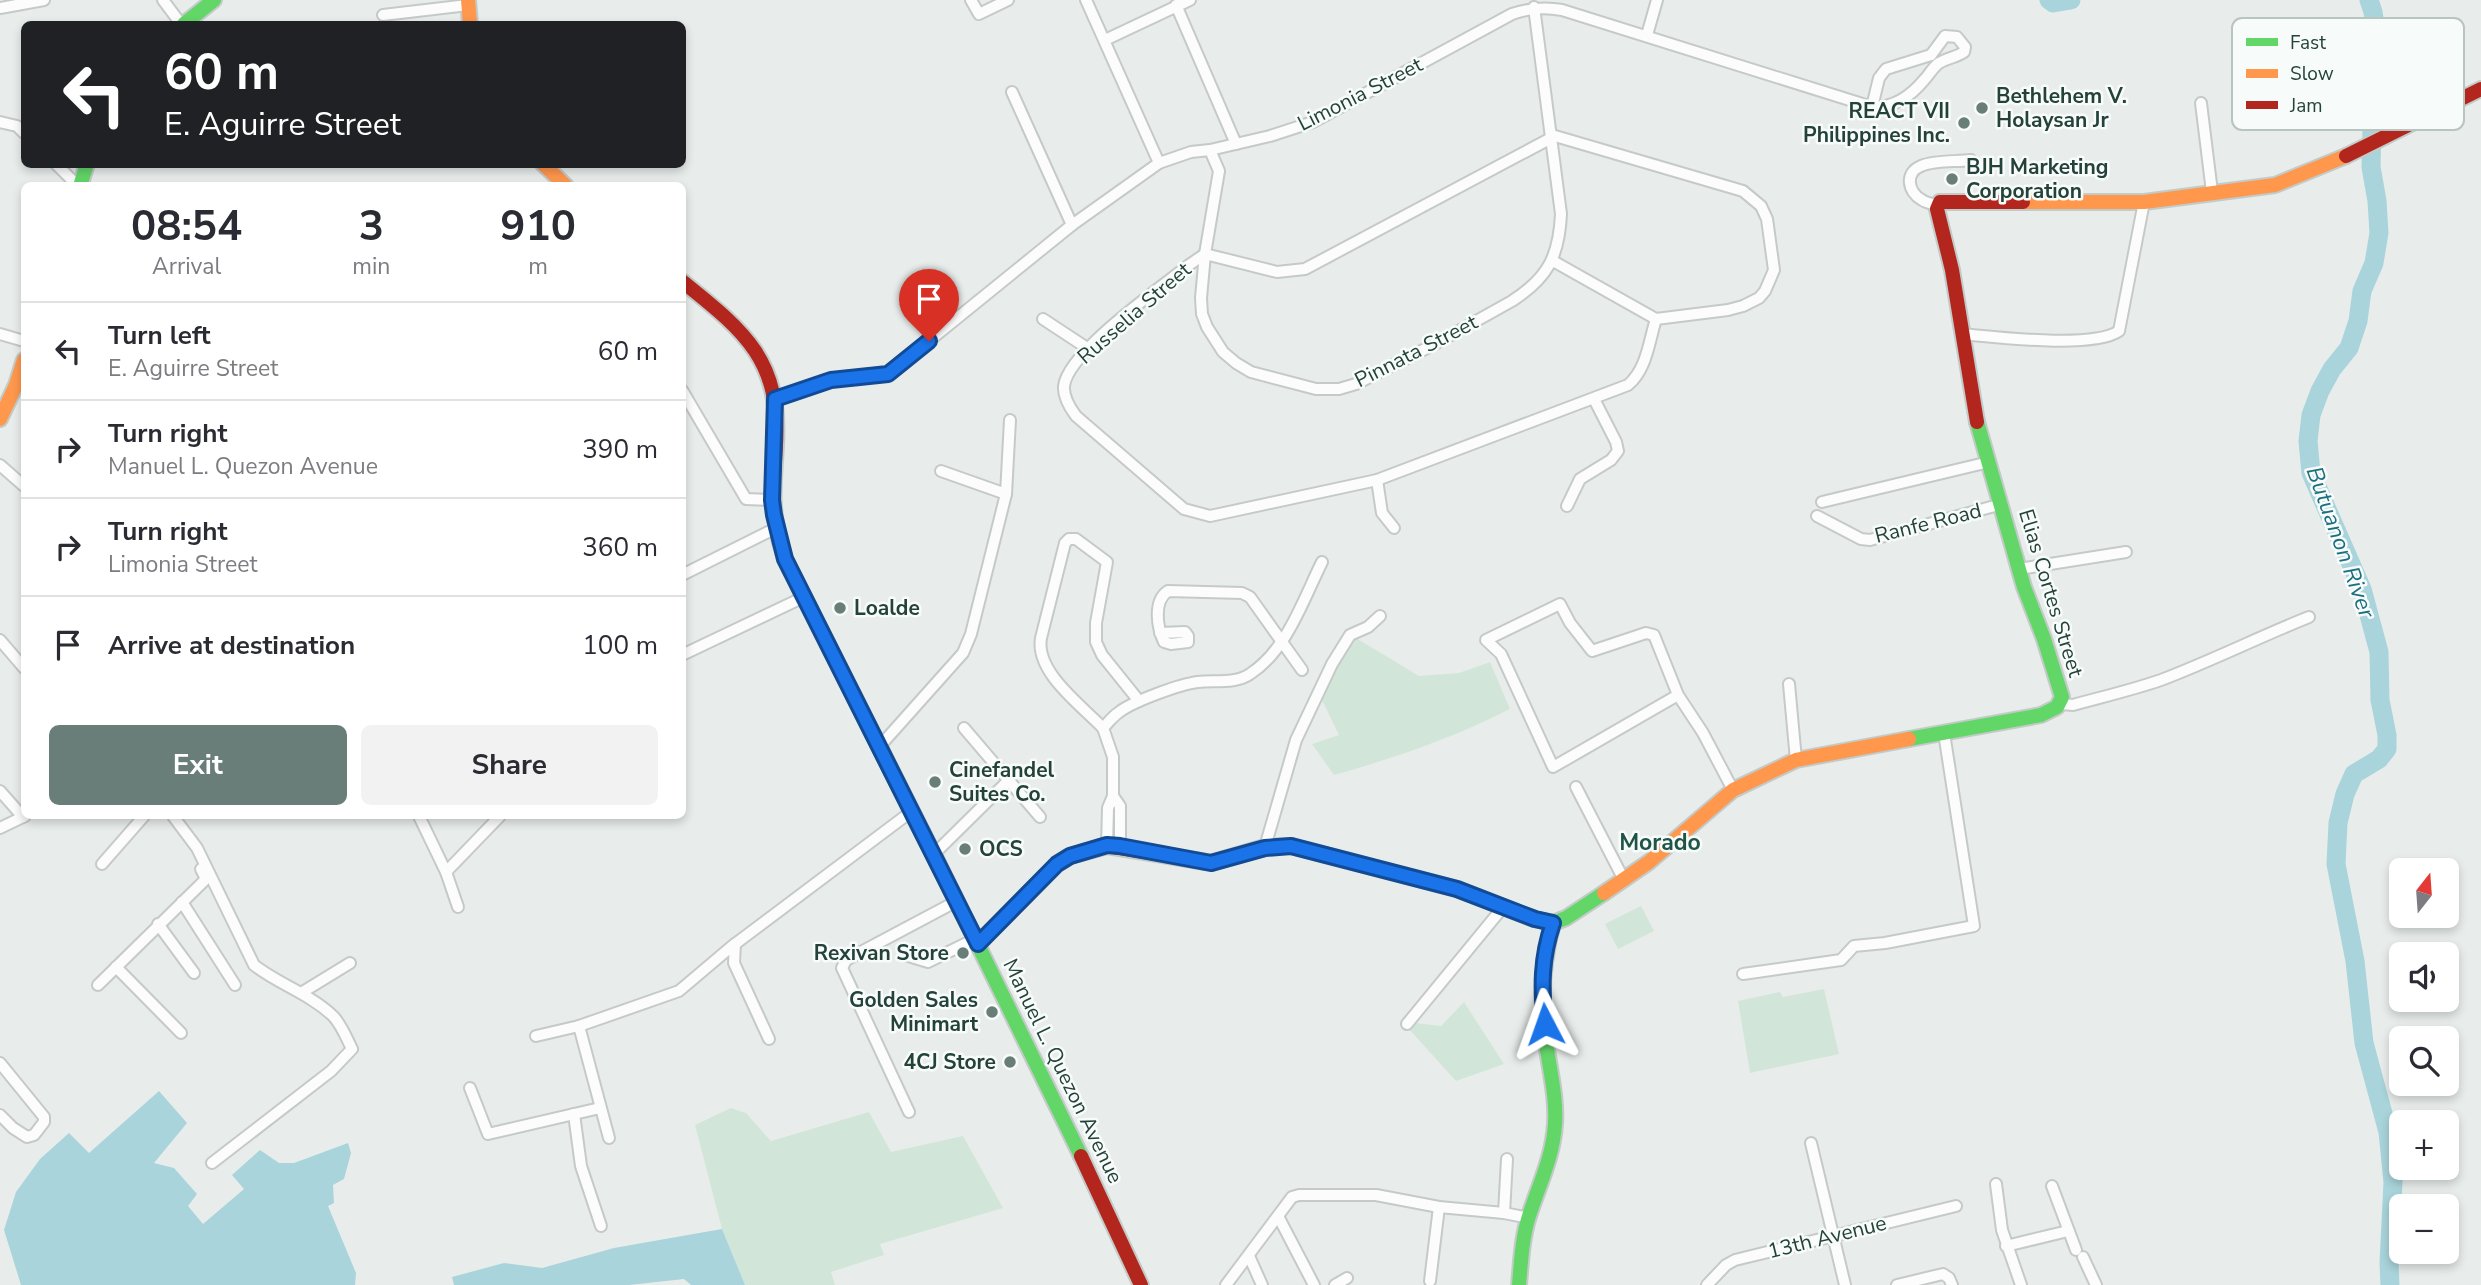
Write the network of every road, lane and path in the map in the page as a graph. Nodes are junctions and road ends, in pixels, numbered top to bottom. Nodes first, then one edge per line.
1 (44, 0) edge
2 (163, 0) edge
3 (214, 0) edge
4 (971, 0) edge
5 (1008, 0) edge
6 (1086, 0) edge
7 (1189, 0) edge
8 (1657, 0) edge
9 (468, 2) edge
10 (1176, 5) junction
11 (1534, 7) junction
12 (0, 8) edge
13 (383, 15) dead end
14 (180, 21) edge
15 (187, 21) edge
16 (471, 21) edge
17 (1647, 35) junction
18 (1105, 40) junction
19 (2481, 89) edge
20 (1012, 92) dead end
21 (2464, 97) edge
22 (2201, 103) dead end
23 (1872, 107) junction
24 (0, 122) edge
25 (21, 130) edge
26 (2395, 130) edge
27 (1550, 138) junction
28 (1236, 144) junction
29 (1210, 150) junction
30 (1970, 160) dead end
31 (1159, 163) junction
32 (61, 168) edge
33 (547, 168) edge
34 (75, 182) edge
35 (562, 182) edge
36 (2211, 192) junction
37 (2144, 202) junction
38 (1937, 205) junction
39 (1072, 225) junction
40 (1205, 254) junction
41 (1553, 261) junction
42 (686, 284) edge
43 (1042, 319) dead end
44 (1656, 319) junction
45 (0, 334) edge
46 (1961, 334) junction
47 (21, 340) edge
48 (1087, 348) junction
49 (21, 369) edge
50 (686, 397) edge
51 (775, 399) junction
52 (1594, 399) junction
53 (0, 419) edge
54 (1010, 420) dead end
55 (1989, 462) junction
56 (0, 465) edge
57 (941, 471) dead end
58 (1377, 480) junction
59 (21, 483) edge
60 (1006, 494) junction
61 (772, 500) junction
62 (1822, 502) dead end
63 (2001, 504) junction
64 (1567, 506) dead end
65 (1817, 516) dead end
66 (776, 528) junction
67 (1394, 528) dead end
68 (2126, 552) dead end
69 (1322, 562) dead end
70 (2019, 569) junction
71 (686, 573) edge
72 (804, 597) junction
73 (1380, 616) dead end
74 (2309, 617) dead end
75 (1160, 633) dead end
76 (0, 640) edge
77 (1281, 643) junction
78 (686, 653) edge
79 (21, 664) edge
80 (1302, 670) dead end
81 (1789, 684) dead end
82 (1678, 695) junction
83 (1139, 701) junction
84 (2061, 704) junction
85 (964, 728) dead end
86 (1103, 728) junction
87 (1944, 733) junction
88 (880, 746) junction
89 (1796, 760) junction
90 (1009, 780) junction
91 (1576, 787) dead end
92 (1733, 790) junction
93 (0, 791) edge
94 (912, 811) junction
95 (21, 813) edge
96 (1040, 817) dead end
97 (21, 818) edge
98 (141, 819) edge
99 (175, 819) edge
100 (420, 819) edge
101 (497, 819) edge
102 (0, 828) edge
103 (191, 839) junction
104 (1113, 846) junction
105 (1265, 848) junction
106 (933, 854) junction
107 (103, 864) dead end
108 (446, 872) junction
109 (1624, 880) junction
110 (957, 901) junction
111 (182, 902) junction
112 (1504, 906) junction
113 (458, 907) dead end
114 (1553, 923) junction
115 (158, 924) junction
116 (976, 941) junction
117 (735, 944) junction
118 (905, 955) dead end
119 (350, 963) dead end
120 (116, 967) junction
121 (194, 973) dead end
122 (1743, 974) dead end
123 (98, 985) dead end
124 (235, 985) dead end
125 (301, 993) junction
126 (1407, 1024) dead end
127 (579, 1026) junction
128 (181, 1034) dead end
129 (536, 1036) dead end
130 (769, 1039) dead end
131 (0, 1063) edge
132 (470, 1088) dead end
133 (600, 1108) junction
134 (909, 1112) dead end
135 (574, 1114) junction
136 (0, 1115) edge
137 (609, 1139) dead end
138 (1811, 1143) dead end
139 (1507, 1159) dead end
140 (212, 1163) dead end
141 (1996, 1184) dead end
142 (2052, 1186) dead end
143 (1956, 1206) dead end
144 (1439, 1207) junction
145 (1504, 1213) junction
146 (1278, 1216) junction
147 (1528, 1218) junction
148 (601, 1226) dead end
149 (2068, 1231) junction
150 (1832, 1235) junction
151 (2006, 1246) junction
152 (1249, 1256) junction
153 (1347, 1278) dead end
154 (1430, 1281) dead end
155 (1141, 1285) edge
156 (1226, 1285) edge
157 (1262, 1285) edge
158 (1314, 1285) edge
159 (1335, 1285) edge
160 (1519, 1285) edge
161 (1707, 1285) edge
162 (1844, 1285) edge
163 (1897, 1285) edge
164 (1952, 1285) edge
165 (2021, 1285) edge
166 (2096, 1285) edge

1 - 12 street
2 - 14 street
3 - 15 street
4 - 5 street
6 - 18 street
7 - 10 street
8 - 17 street
9 - 13 street
9 - 16 street
10 - 18 street
10 - 28 street
11 - 17 street, Limonia Street
11 - 27 street, Pinnata Street
11 - 28 street, Limonia Street
17 - 23 street, Limonia Street
18 - 31 street
19 - 21 street
20 - 39 street
22 - 36 street
23 - 23 street
24 - 25 street
26 - 36 street
27 - 40 street, Russelia Street
27 - 41 street, Pinnata Street
27 - 44 street
28 - 29 street, Limonia Street
29 - 31 street, Limonia Street
29 - 40 street, Pinnata Street
30 - 38 street
31 - 39 street, Limonia Street
32 - 34 street
33 - 35 street
36 - 37 street
37 - 38 street
37 - 46 street
38 - 46 street, Elias Cortes Street
39 - 51 street, Limonia Street
40 - 41 street, Pinnata Street
40 - 48 street, Russelia Street
41 - 44 street
42 - 51 street, Manuel L. Quezon Avenue
43 - 48 street
44 - 52 street, Russelia Street
45 - 47 street
46 - 55 street, Elias Cortes Street
48 - 58 street, Russelia Street
49 - 53 street
50 - 61 street
51 - 61 street, Manuel L. Quezon Avenue
52 - 58 street, Russelia Street
52 - 64 street
54 - 60 street
55 - 62 street
55 - 63 street, Elias Cortes Street
56 - 59 street
57 - 60 street
58 - 67 street
60 - 88 street
61 - 66 street, Manuel L. Quezon Avenue
63 - 65 street, Ranfe Road
63 - 70 street, Elias Cortes Street
66 - 71 street
66 - 72 street, Manuel L. Quezon Avenue
68 - 70 street
69 - 77 street
70 - 84 street, Elias Cortes Street
72 - 78 street
72 - 88 street, Manuel L. Quezon Avenue
73 - 105 street
74 - 84 street
75 - 77 street
76 - 79 street
77 - 80 street
77 - 83 street
81 - 89 street
82 - 82 street
82 - 92 street
83 - 86 street
83 - 86 street
84 - 87 street, Elias Cortes Street
85 - 90 street
86 - 104 street
87 - 89 street, Elias Cortes Street
87 - 122 street
88 - 94 street, Manuel L. Quezon Avenue
89 - 92 street, Elias Cortes Street
90 - 96 street
90 - 106 street
91 - 109 street
92 - 109 street, Elias Cortes Street
93 - 95 street
94 - 106 street, Manuel L. Quezon Avenue
94 - 117 street
97 - 102 street
98 - 107 street
99 - 103 street
100 - 108 street
101 - 108 street
103 - 111 street
103 - 125 street
104 - 105 street
104 - 116 street
105 - 112 street
106 - 110 street, Manuel L. Quezon Avenue
108 - 113 street
109 - 114 street, Elias Cortes Street
110 - 116 street, Manuel L. Quezon Avenue
110 - 134 street
111 - 115 street
111 - 124 street
112 - 114 street
112 - 126 street
114 - 147 street
115 - 120 street
115 - 121 street
116 - 118 street
116 - 155 street, Manuel L. Quezon Avenue
117 - 127 street
117 - 130 street
119 - 125 street
120 - 123 street
120 - 128 street
125 - 140 street
127 - 129 street
127 - 133 street
131 - 136 street
132 - 135 street
133 - 135 street
133 - 137 street
135 - 148 street
138 - 150 street
139 - 145 street
141 - 151 street
142 - 149 street
143 - 150 street, 13th Avenue
144 - 145 street
144 - 146 street
144 - 154 street
145 - 147 street
146 - 152 street
146 - 158 street
147 - 160 street
149 - 151 street
149 - 166 street
150 - 161 street, 13th Avenue
150 - 162 street
151 - 165 street
152 - 156 street
152 - 157 street
153 - 159 street
163 - 164 street

